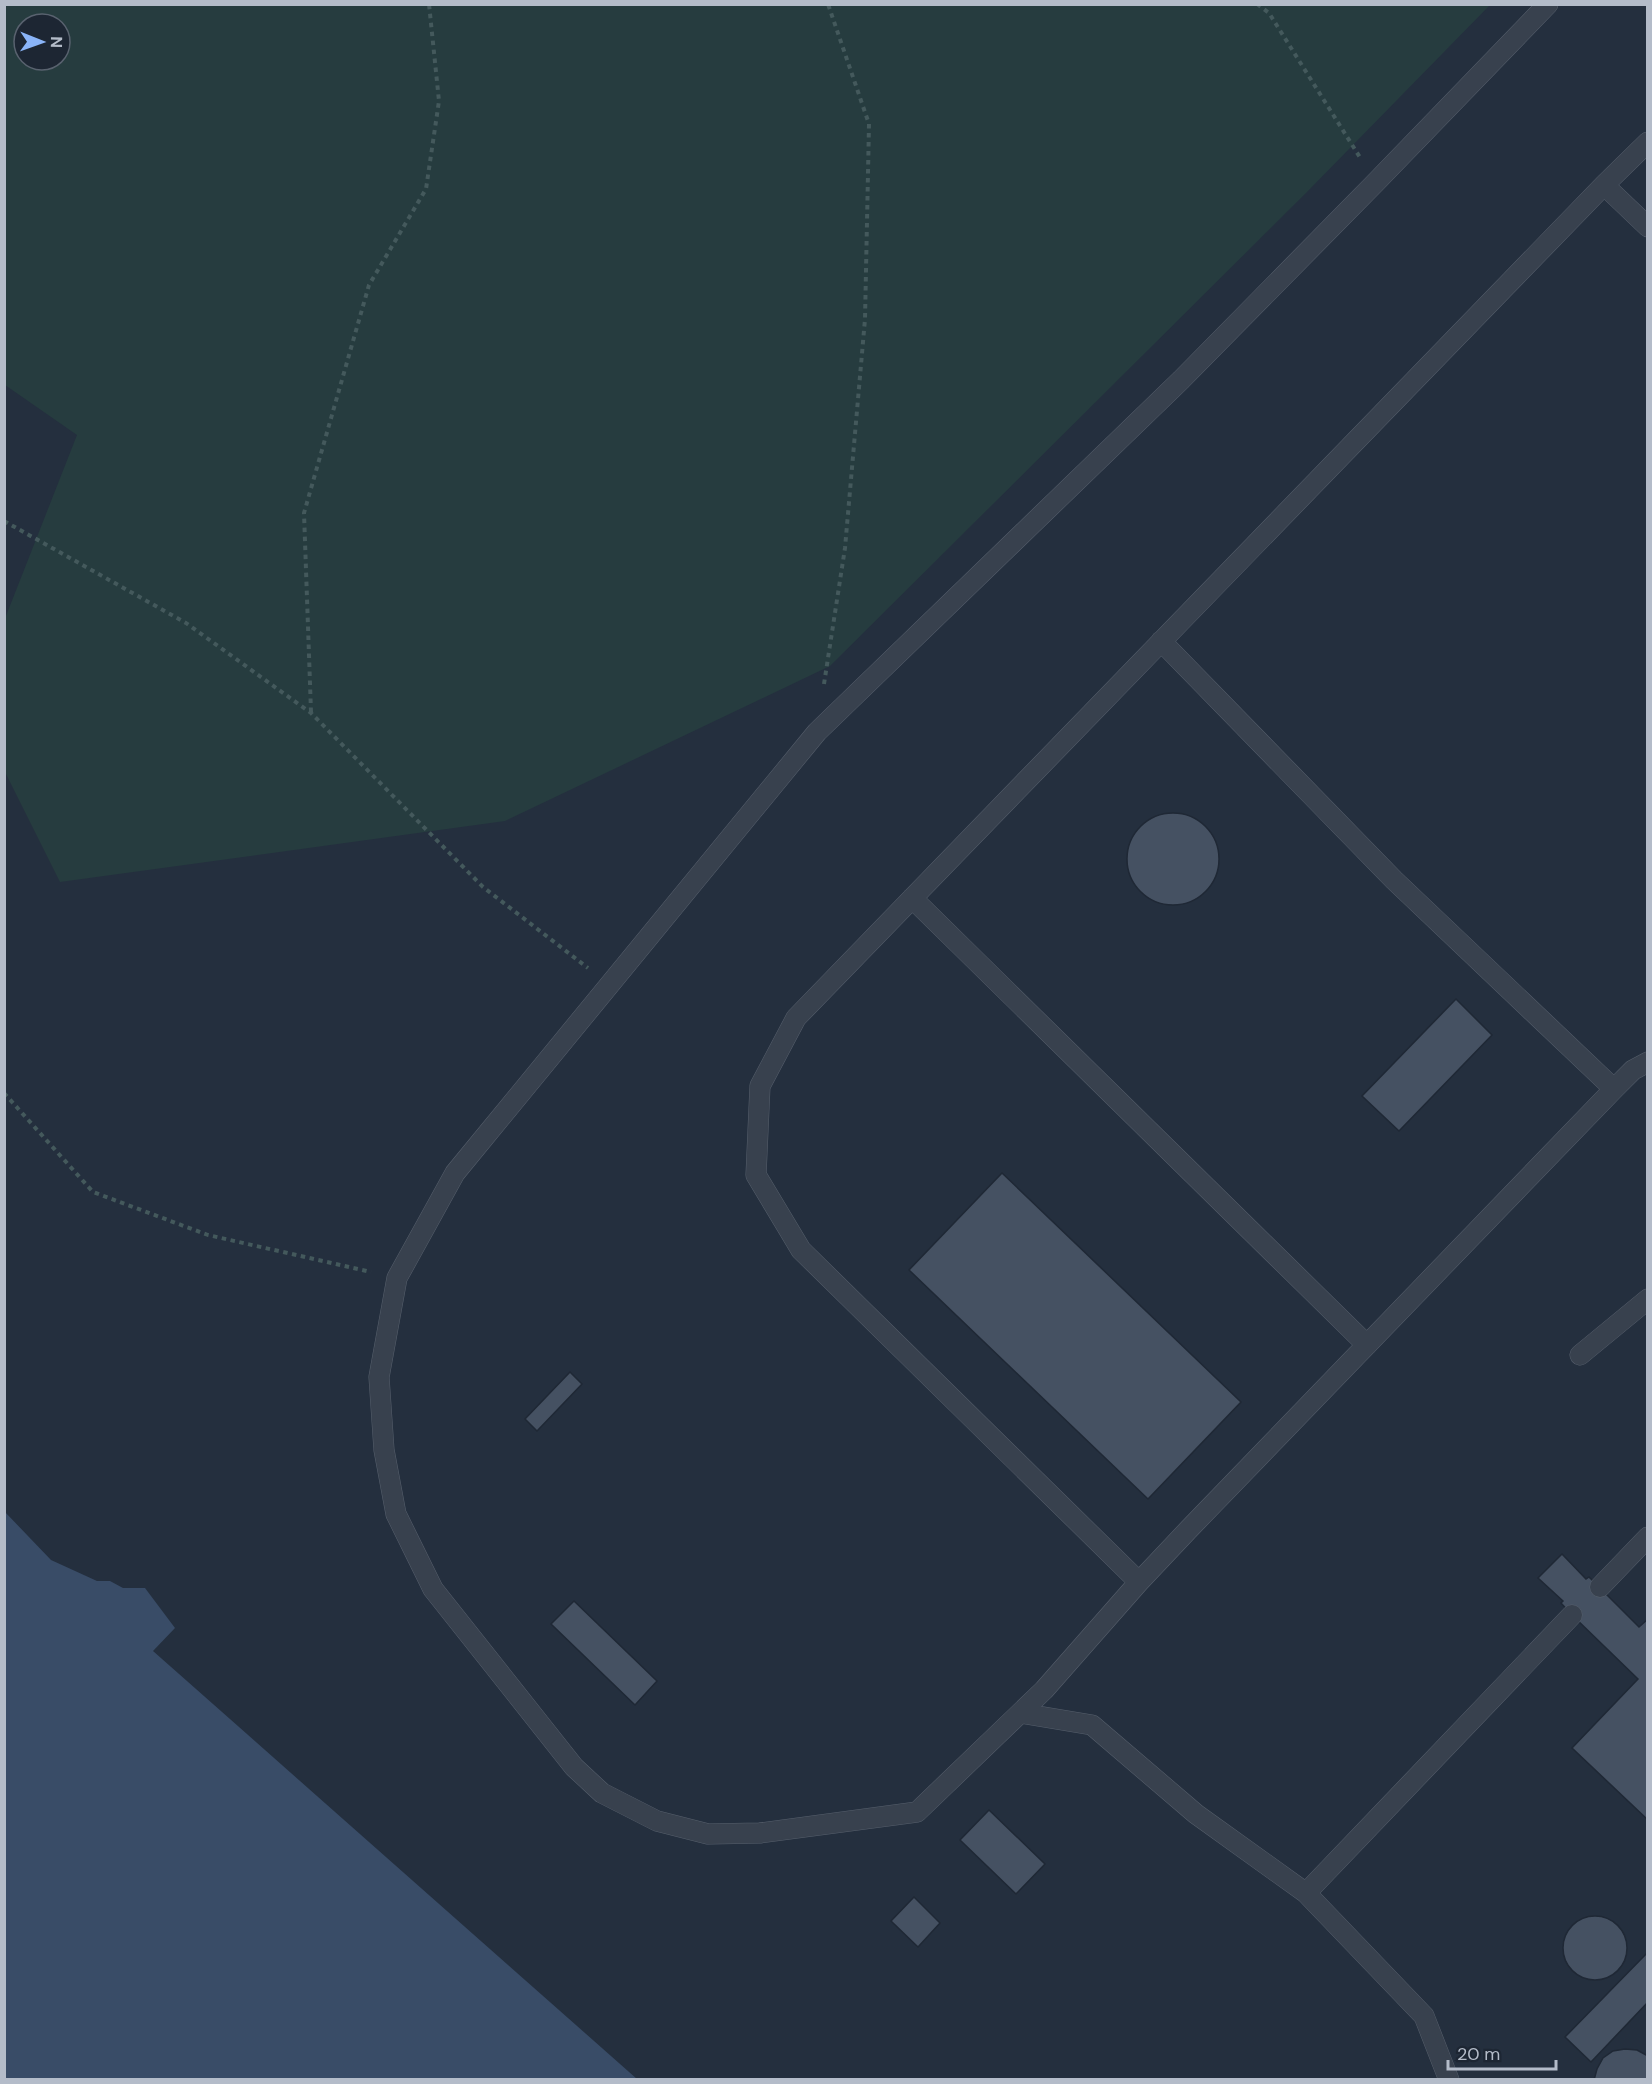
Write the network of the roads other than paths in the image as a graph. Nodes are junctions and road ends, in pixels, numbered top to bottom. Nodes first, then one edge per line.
1 (1548, 4) edge
2 (1647, 142) edge
3 (1604, 185) junction
4 (1647, 227) edge
5 (1161, 641) junction
6 (912, 898) junction
7 (1647, 1062) edge
8 (1614, 1089) junction
9 (1647, 1299) edge
10 (1367, 1344) junction
11 (1580, 1356) dead end
12 (1647, 1537) edge
13 (1139, 1582) junction
14 (1599, 1587) dead end
15 (1572, 1616) dead end
16 (1020, 1713) junction
17 (1306, 1893) junction
18 (1449, 2079) edge

1 - 16 lane
2 - 3 lane
3 - 4 lane
3 - 5 lane
5 - 6 lane
5 - 8 lane
6 - 10 lane
6 - 13 lane
7 - 8 lane
8 - 10 lane
9 - 11 lane
10 - 13 lane
12 - 14 lane
13 - 16 lane
15 - 17 lane
16 - 17 lane
17 - 18 lane

